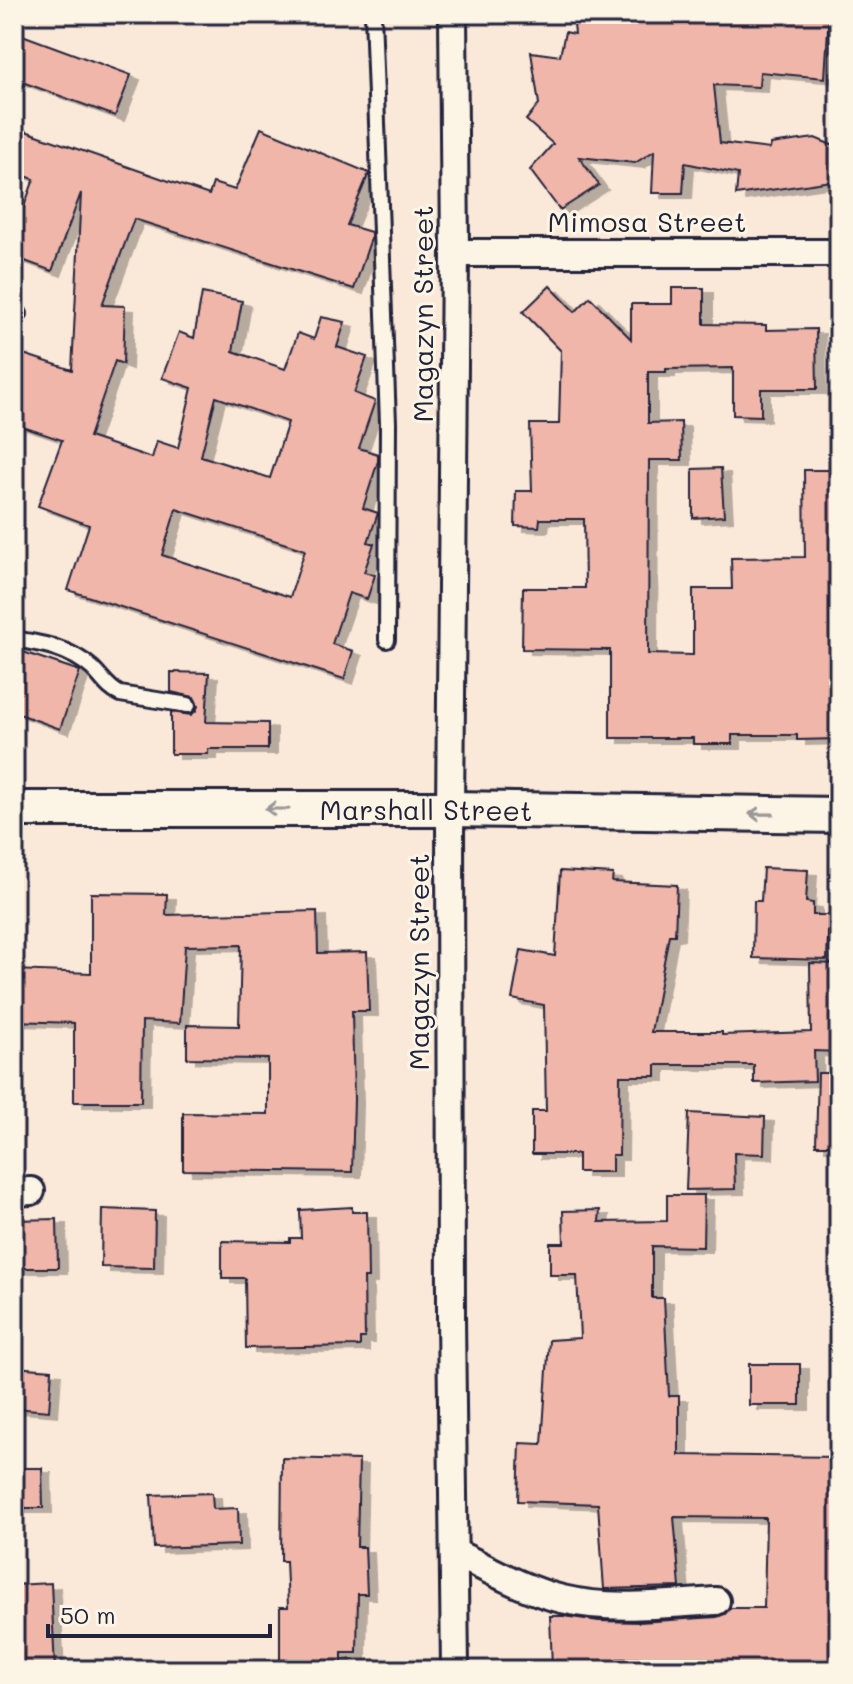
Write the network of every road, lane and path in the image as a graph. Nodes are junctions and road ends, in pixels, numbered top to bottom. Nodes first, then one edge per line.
1 (373, 14) edge
2 (453, 14) edge
3 (455, 253) junction
4 (839, 253) edge
5 (14, 639) edge
6 (387, 640) dead end
7 (188, 705) dead end
8 (14, 809) edge
9 (450, 809) junction
10 (839, 815) edge
11 (455, 1553) junction
12 (716, 1601) dead end
13 (455, 1670) edge

1 - 6 lane
2 - 3 street, Magazyn Street
3 - 4 street, Mimosa Street
3 - 9 street, Magazyn Street
5 - 7 lane
9 -> 8 street, Marshall Street
10 -> 9 street, Marshall Street
9 - 11 street, Magazyn Street
11 - 12 street
11 - 13 street, Magazyn Street

